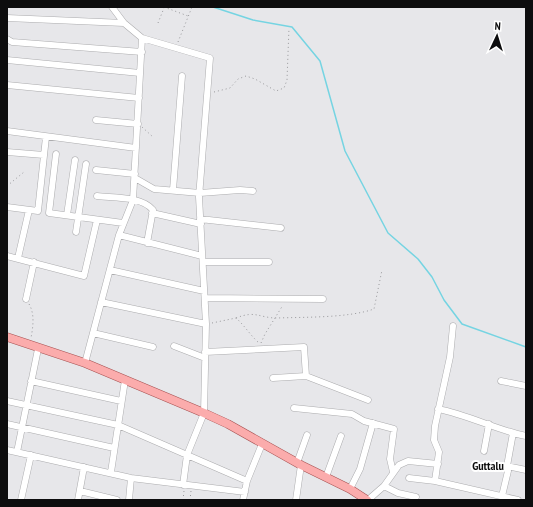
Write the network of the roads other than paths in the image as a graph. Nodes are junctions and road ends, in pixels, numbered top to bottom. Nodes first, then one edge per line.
1 (112, 7) edge
2 (7, 18) edge
3 (124, 23) junction
4 (142, 38) junction
5 (7, 39) edge
6 (142, 52) junction
7 (7, 60) edge
8 (140, 73) junction
9 (182, 76) dead end
10 (7, 85) edge
11 (139, 98) junction
12 (96, 120) dead end
13 (138, 125) junction
14 (7, 131) edge
15 (46, 137) junction
16 (136, 148) junction
17 (7, 152) edge
18 (56, 154) dead end
19 (44, 155) junction
20 (75, 160) dead end
21 (86, 164) dead end
22 (96, 170) dead end
23 (135, 176) junction
24 (173, 190) junction
25 (253, 191) dead end
26 (200, 193) junction
27 (97, 196) dead end
28 (133, 200) junction
29 (7, 207) edge
30 (29, 210) junction
31 (152, 213) junction
32 (68, 216) junction
33 (78, 217) junction
34 (97, 220) junction
35 (201, 222) junction
36 (124, 223) junction
37 (281, 228) dead end
38 (76, 232) dead end
39 (118, 235) junction
40 (146, 242) junction
41 (7, 256) edge
42 (18, 258) junction
43 (203, 259) junction
44 (34, 262) junction
45 (269, 262) dead end
46 (110, 270) junction
47 (204, 291) junction
48 (205, 298) junction
49 (26, 299) road end
50 (322, 299) dead end
51 (101, 302) junction
52 (206, 324) junction
53 (453, 326) dead end
54 (93, 333) junction
55 (7, 337) edge
56 (174, 346) dead end
57 (153, 348) dead end
58 (38, 349) junction
59 (205, 355) junction
60 (85, 363) junction
61 (306, 376) junction
62 (273, 378) dead end
63 (125, 380) junction
64 (31, 381) junction
65 (501, 381) dead end
66 (526, 386) edge
67 (368, 400) dead end
68 (7, 401) edge
69 (122, 401) junction
70 (27, 405) junction
71 (294, 408) dead end
72 (438, 409) junction
73 (204, 413) junction
74 (373, 423) junction
75 (7, 424) edge
76 (489, 424) junction
77 (118, 425) junction
78 (22, 427) junction
79 (513, 433) junction
80 (307, 436) dead end
81 (341, 436) dead end
82 (526, 436) edge
83 (262, 444) junction
84 (114, 448) junction
85 (7, 450) edge
86 (484, 451) dead end
87 (17, 452) junction
88 (31, 455) junction
89 (188, 455) junction
90 (299, 464) junction
91 (438, 464) junction
92 (507, 466) junction
93 (84, 467) junction
94 (526, 470) edge
95 (111, 472) junction
96 (394, 472) junction
97 (326, 477) junction
98 (131, 478) junction
99 (409, 478) dead end
100 (247, 481) junction
101 (435, 481) junction
102 (183, 485) junction
103 (384, 486) junction
104 (350, 488) junction
105 (80, 491) junction
106 (245, 492) junction
107 (502, 496) junction
108 (416, 497) dead end
109 (21, 500) edge
110 (78, 500) edge
111 (117, 500) edge
112 (129, 500) edge
113 (243, 500) edge
114 (296, 500) edge
115 (367, 500) edge
116 (518, 500) edge

1 - 3 street
2 - 3 street
3 - 4 street
4 - 6 street
4 - 26 street
5 - 6 street
6 - 8 street
7 - 8 street
8 - 11 street
9 - 24 street
10 - 11 street
11 - 13 street
12 - 13 street
13 - 16 street
14 - 15 street
15 - 16 street
15 - 19 street
16 - 23 street
17 - 19 street
18 - 32 street
19 - 30 street
20 - 32 street
21 - 33 street
22 - 23 street
23 - 24 street
23 - 28 street
24 - 26 street
25 - 26 street
26 - 35 street
27 - 28 street
28 - 31 street
28 - 36 street
29 - 30 street
30 - 42 street
31 - 35 street
31 - 40 street
32 - 33 street
33 - 34 street
33 - 38 street
34 - 36 street
34 - 44 street
35 - 37 street
35 - 43 street
36 - 39 street
39 - 40 street
39 - 46 street
40 - 43 street
41 - 42 street
42 - 44 street
43 - 45 street
43 - 47 street
44 - 49 street
46 - 47 street
46 - 51 street
47 - 48 street
48 - 50 street
48 - 52 street
51 - 52 street
51 - 54 street
52 - 59 street
53 - 72 street
54 - 57 street
54 - 60 street
55 - 58 main road
56 - 59 street
58 - 60 main road
58 - 64 street
59 - 61 street
59 - 73 street
60 - 63 main road
61 - 62 street
61 - 67 street
63 - 69 street
63 - 73 main road
64 - 69 street
64 - 70 street
65 - 66 street
68 - 70 street
69 - 77 street
70 - 77 street
70 - 78 street
71 - 74 street
72 - 76 street
72 - 91 street
73 - 83 main road
73 - 89 street
74 - 96 street
74 - 104 street
75 - 78 street
76 - 79 street
76 - 86 street
77 - 84 street
77 - 89 street
78 - 84 street
78 - 87 street
79 - 82 street
79 - 92 street
80 - 90 street
81 - 97 street
83 - 90 main road
83 - 100 street
84 - 95 street
85 - 87 street
87 - 88 street
88 - 93 street
88 - 109 street
89 - 100 street
89 - 102 street
90 - 97 main road
90 - 114 street
91 - 96 street
91 - 101 street
92 - 94 street
92 - 107 street
93 - 95 street
93 - 105 street
95 - 98 street
96 - 103 street
97 - 104 main road
98 - 102 street
98 - 112 street
99 - 101 street
100 - 106 street
101 - 107 street
102 - 106 street
103 - 108 street
103 - 115 street
104 - 115 main road
105 - 110 street
105 - 111 street
106 - 113 street
107 - 116 street

